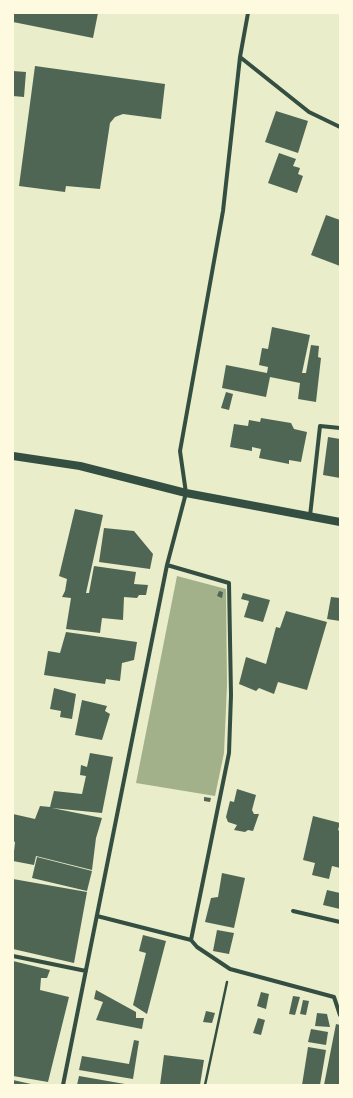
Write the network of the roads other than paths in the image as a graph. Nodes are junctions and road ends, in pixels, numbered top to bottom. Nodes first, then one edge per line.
1 (248, 13) edge
2 (240, 57) junction
3 (340, 127) edge
4 (340, 428) edge
5 (13, 456) edge
6 (186, 493) junction
7 (310, 516) junction
8 (340, 522) edge
9 (167, 566) junction
10 (293, 911) dead end
11 (97, 916) junction
12 (340, 922) edge
13 (191, 940) junction
14 (13, 956) edge
15 (86, 971) junction
16 (340, 1015) edge
17 (63, 1085) edge

1 - 2 street
2 - 3 street
2 - 6 street
4 - 7 street
5 - 6 main road
6 - 7 main road
6 - 9 street
7 - 8 main road
9 - 11 street
9 - 13 street
10 - 12 street
11 - 13 street
11 - 15 street
13 - 16 street
14 - 15 street
15 - 17 street

